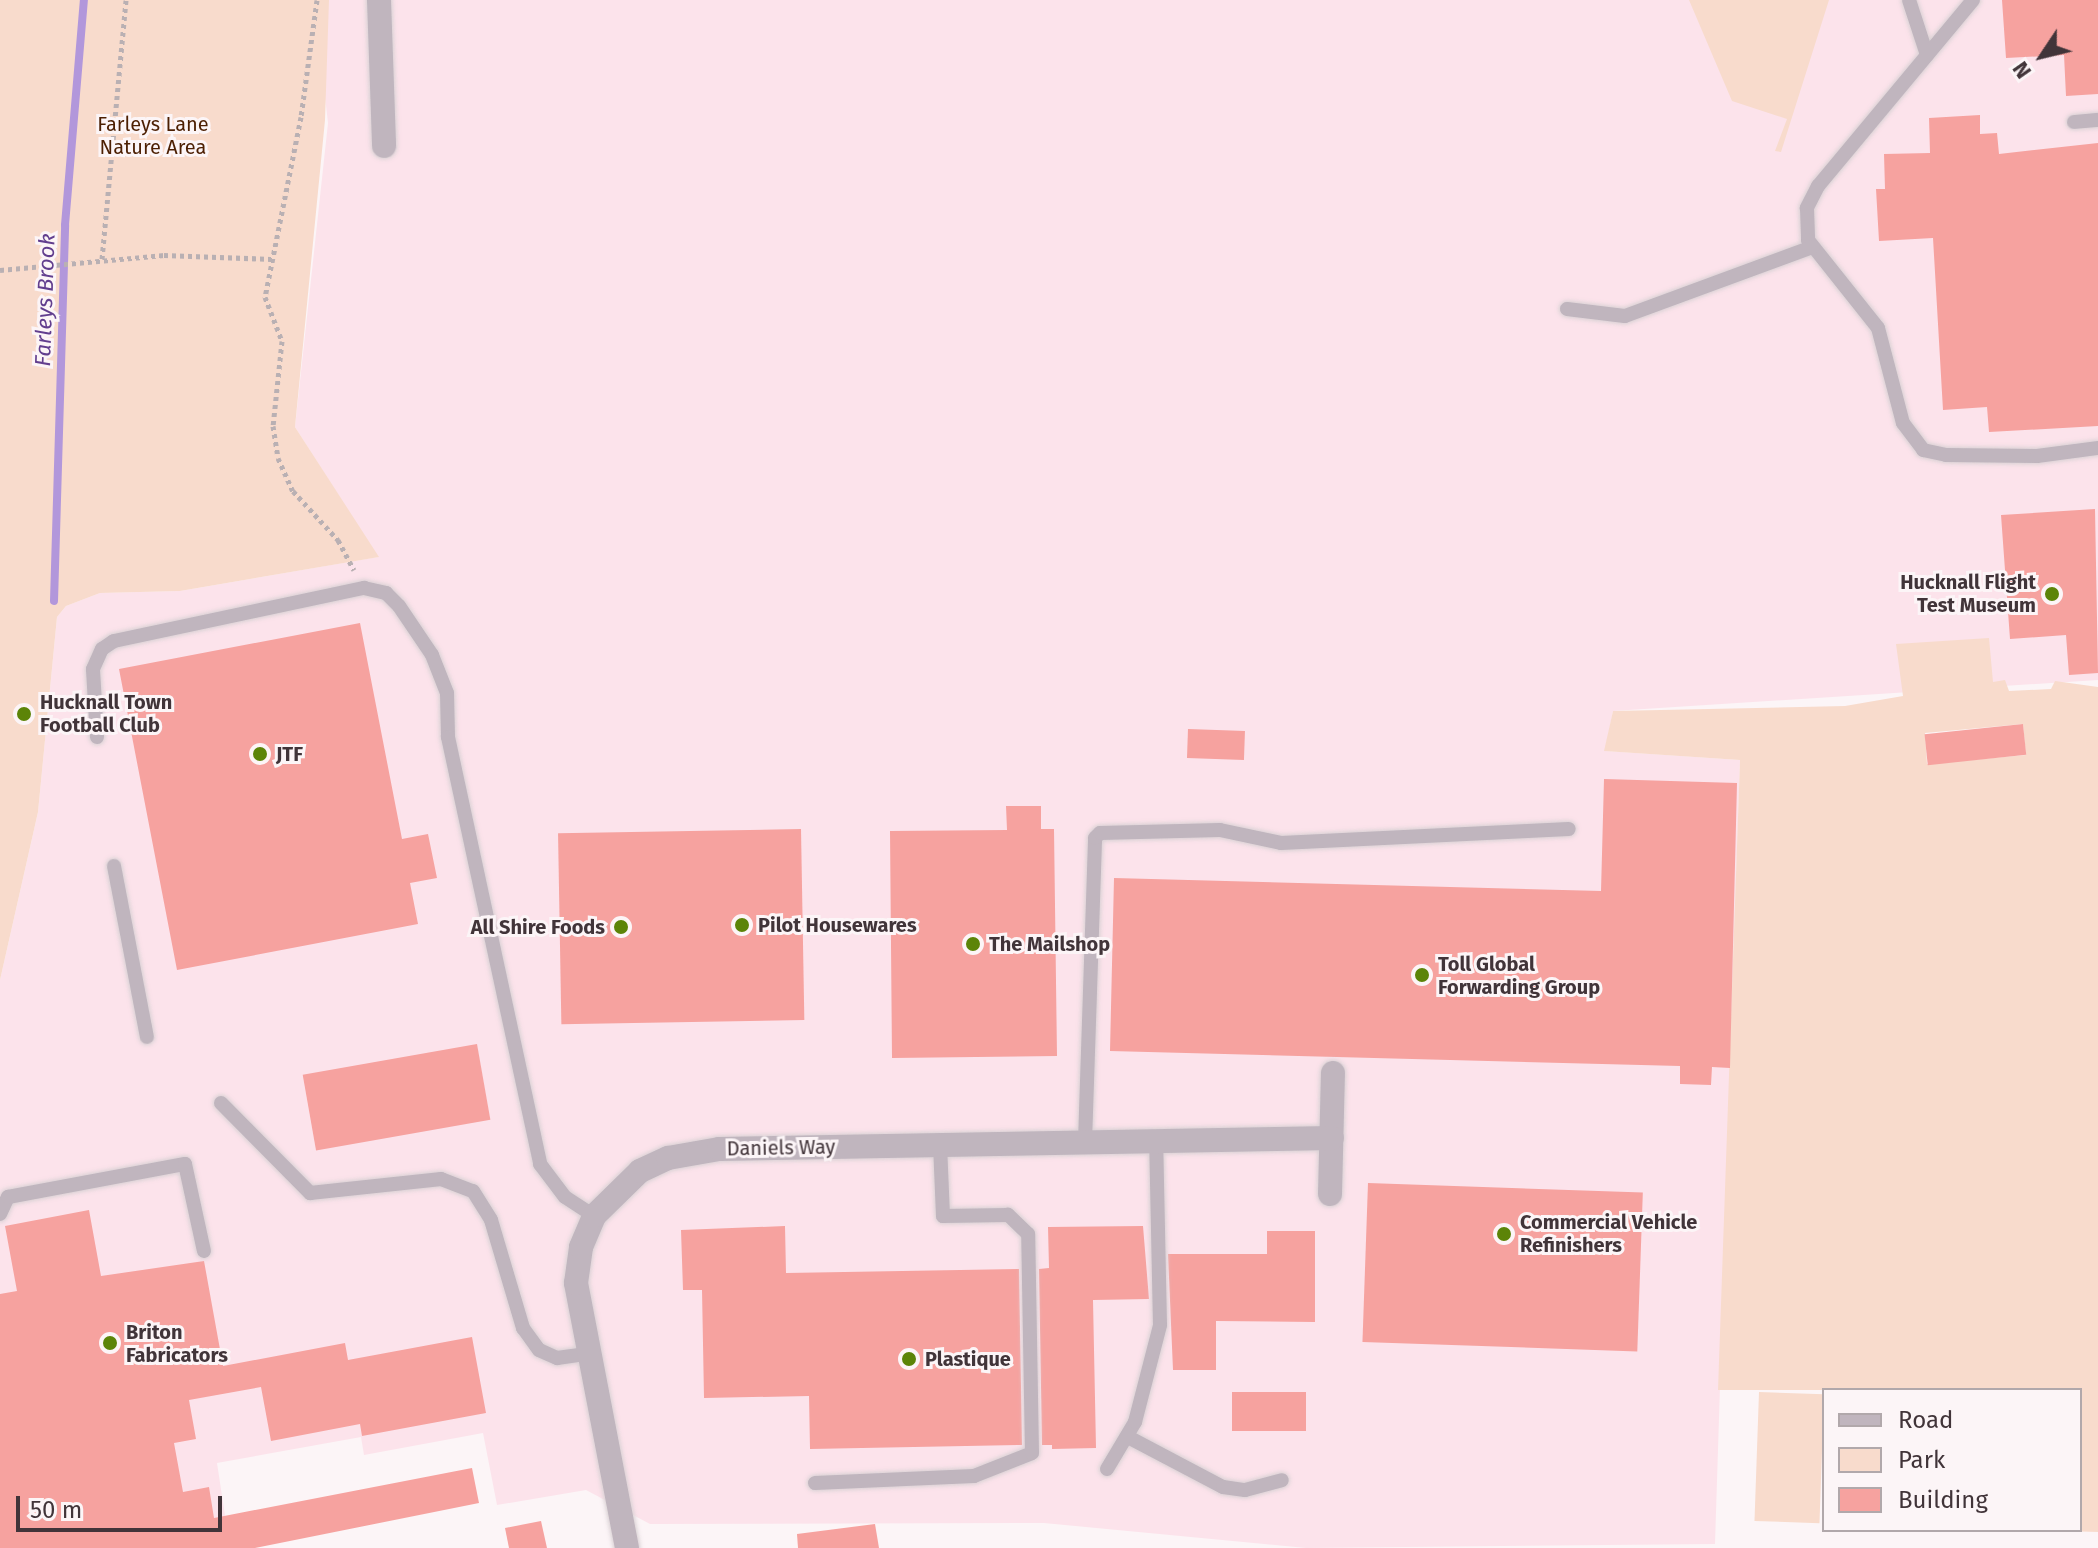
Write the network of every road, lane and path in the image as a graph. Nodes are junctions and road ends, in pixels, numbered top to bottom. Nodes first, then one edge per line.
1 (126, 0) edge
2 (317, 0) edge
3 (379, 0) edge
4 (1909, 0) edge
5 (1973, 0) edge
6 (1927, 55) junction
7 (2098, 120) edge
8 (2074, 122) dead end
9 (384, 146) dead end
10 (1813, 247) junction
11 (102, 259) junction
12 (271, 259) junction
13 (0, 270) edge
14 (1567, 309) dead end
15 (2098, 448) edge
16 (364, 588) junction
17 (97, 737) dead end
18 (1569, 829) dead end
19 (114, 866) dead end
20 (147, 1037) dead end
21 (1333, 1073) dead end
22 (221, 1103) dead end
23 (1332, 1138) junction
24 (1156, 1141) junction
25 (1085, 1142) junction
26 (940, 1145) junction
27 (1330, 1194) dead end
28 (0, 1214) edge
29 (594, 1216) junction
30 (204, 1251) dead end
31 (587, 1354) junction
32 (1128, 1437) junction
33 (1107, 1469) dead end
34 (1282, 1480) dead end
35 (815, 1483) dead end
36 (627, 1548) edge

1 - 11 path
2 - 12 path
3 - 9 street
4 - 6 lane
5 - 6 lane
6 - 10 lane
7 - 8 lane
10 - 14 lane
10 - 15 lane
11 - 12 path
11 - 13 path
12 - 16 path
16 - 17 lane
16 - 29 lane
18 - 25 lane
19 - 20 lane
21 - 23 street
22 - 31 lane
23 - 24 street, Daniels Way
23 - 27 street
24 - 25 street, Daniels Way
24 - 32 lane
25 - 26 street, Daniels Way
26 - 29 street, Daniels Way
26 - 35 lane
28 - 30 lane
29 - 31 street, Daniels Way
31 - 36 street, Daniels Way
32 - 33 lane
32 - 34 lane

